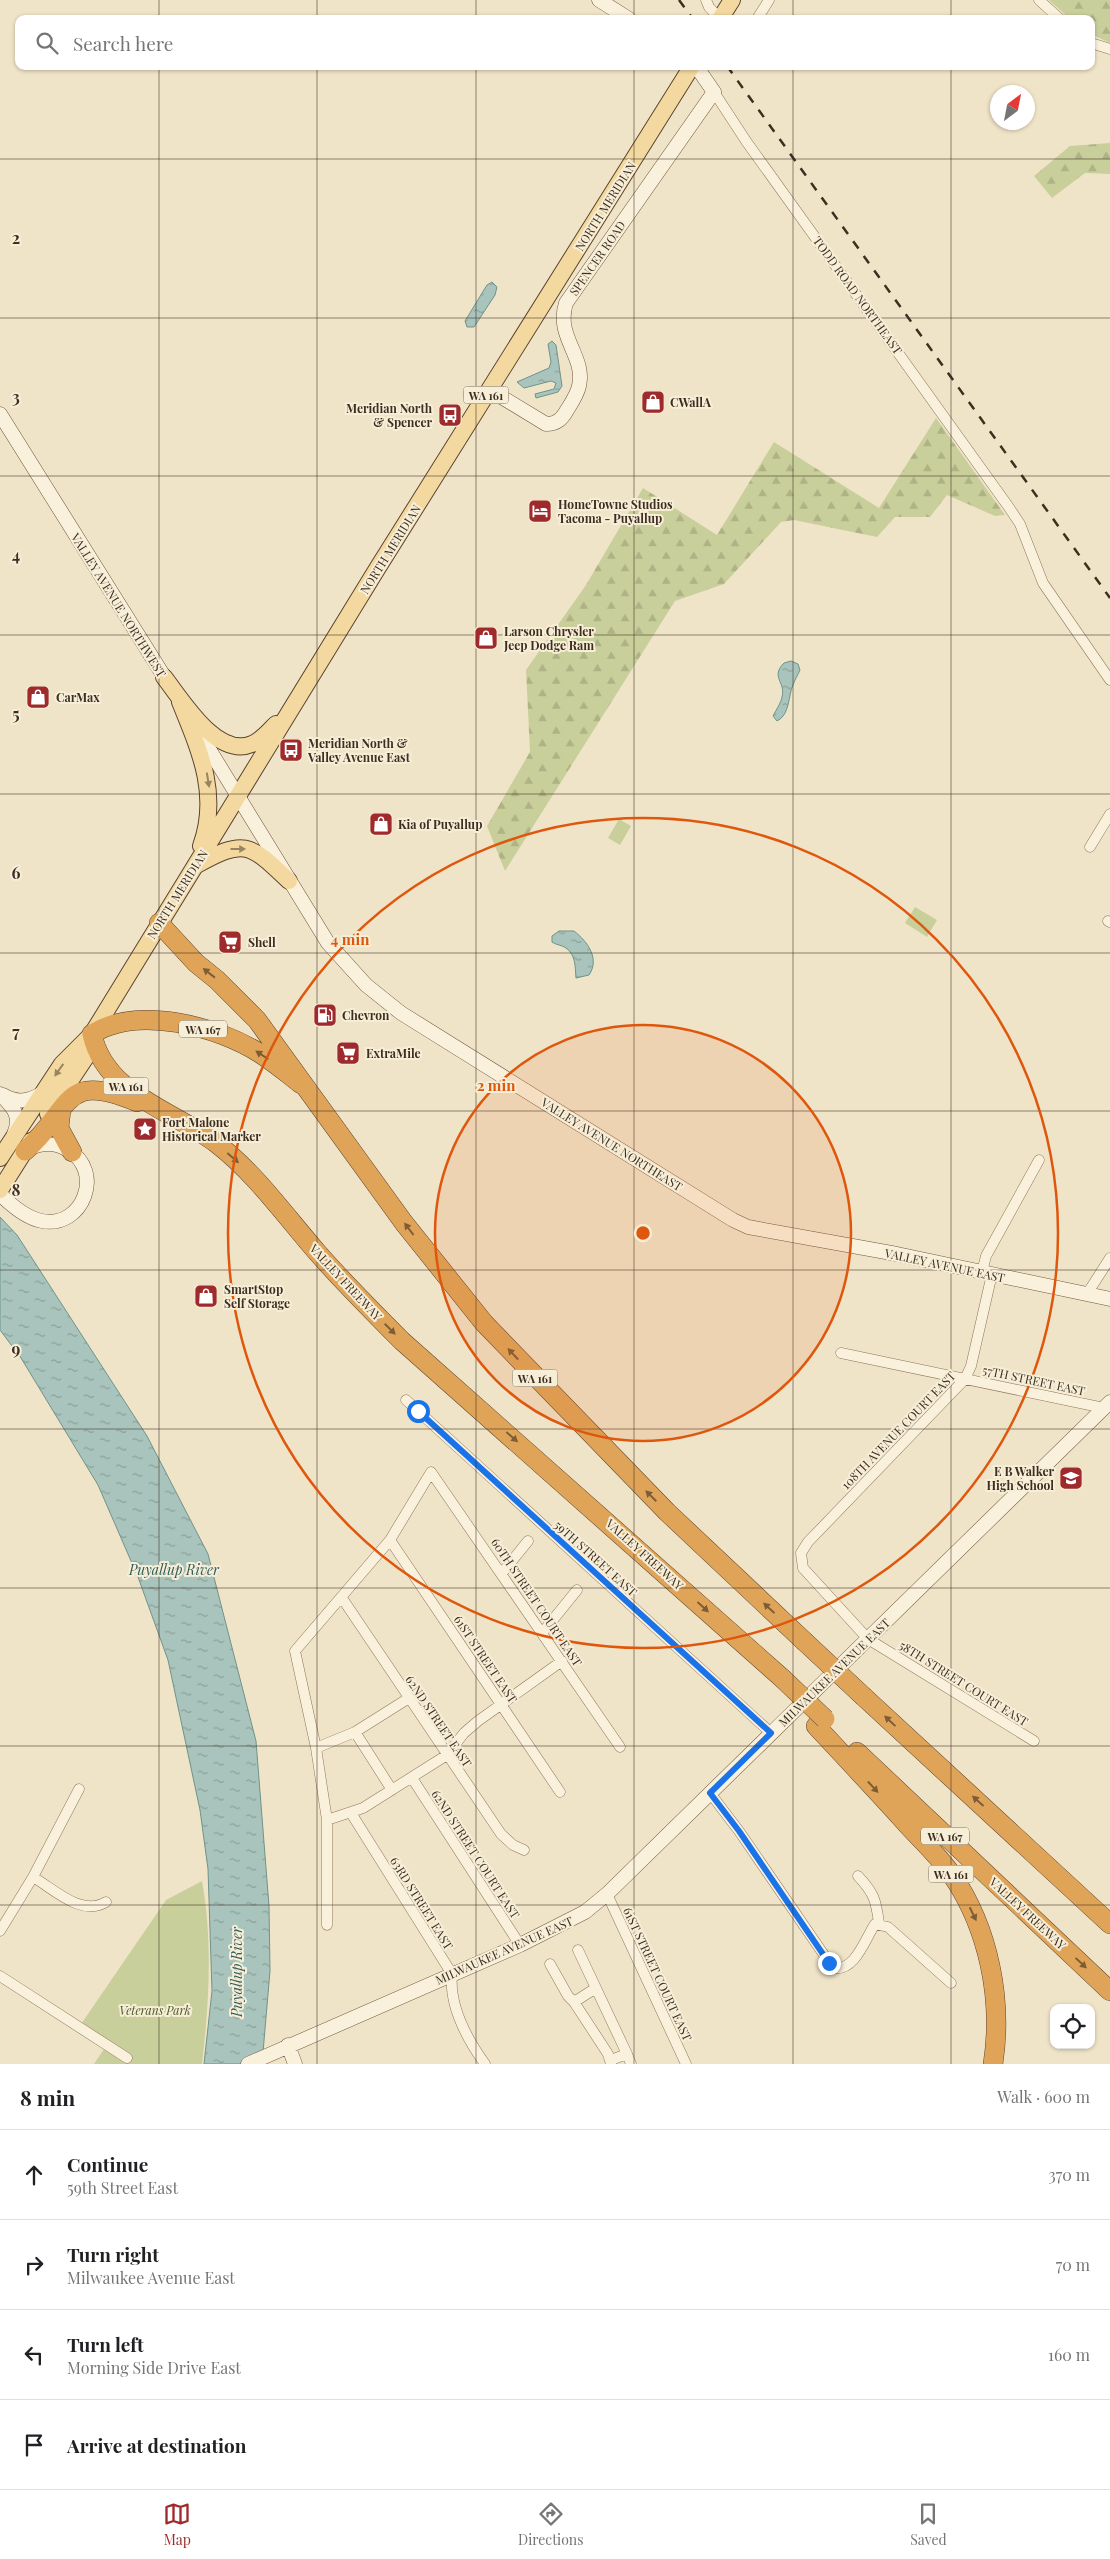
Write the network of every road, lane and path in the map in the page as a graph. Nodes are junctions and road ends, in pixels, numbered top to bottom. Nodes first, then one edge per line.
1 (599, 0) edge
2 (706, 0) edge
3 (732, 0) edge
4 (769, 0) edge
5 (1039, 0) edge
6 (623, 15) edge
7 (716, 15) edge
8 (723, 15) edge
9 (760, 15) edge
10 (1056, 15) edge
11 (1095, 44) edge
12 (1110, 49) edge
13 (690, 70) edge
14 (699, 70) edge
15 (714, 92) junction
16 (490, 390) junction
17 (0, 414) edge
18 (164, 677) junction
19 (1110, 680) edge
20 (180, 702) junction
21 (291, 711) junction
22 (239, 796) junction
23 (1110, 814) edge
24 (1090, 847) dead end
25 (193, 867) junction
26 (289, 881) junction
27 (159, 923) junction
28 (92, 1034) junction
29 (301, 1084) junction
30 (44, 1092) junction
31 (0, 1094) edge
32 (61, 1110) junction
33 (179, 1121) junction
34 (13, 1150) edge
35 (72, 1152) junction
36 (1039, 1160) dead end
37 (0, 1190) edge
38 (0, 1194) edge
39 (780, 1234) joint
40 (1110, 1258) edge
41 (987, 1273) junction
42 (1087, 1294) junction
43 (1110, 1299) edge
44 (841, 1353) dead end
45 (965, 1379) junction
46 (406, 1400) dead end
47 (1107, 1405) edge
48 (390, 1540) junction
49 (528, 1541) dead end
50 (800, 1559) joint
51 (502, 1573) junction
52 (577, 1590) dead end
53 (342, 1598) junction
54 (722, 1624) joint
55 (542, 1632) junction
56 (868, 1639) junction
57 (562, 1661) junction
58 (408, 1698) junction
59 (502, 1704) junction
60 (821, 1722) junction
61 (355, 1732) junction
62 (771, 1733) junction
63 (1034, 1741) dead end
64 (620, 1747) dead end
65 (316, 1748) junction
66 (447, 1755) junction
67 (412, 1778) junction
68 (80, 1788) dead end
69 (392, 1790) junction
70 (560, 1792) dead end
71 (710, 1793) junction
72 (351, 1813) junction
73 (326, 1820) junction
74 (524, 1850) dead end
75 (858, 1876) dead end
76 (33, 1877) junction
77 (608, 1894) junction
78 (106, 1902) dead end
79 (879, 1923) junction
80 (1110, 1923) edge
81 (327, 1926) dead end
82 (0, 1931) edge
83 (520, 1945) junction
84 (578, 1950) dead end
85 (550, 1964) dead end
86 (452, 1974) junction
87 (0, 1976) edge
88 (951, 1983) dead end
89 (596, 1988) junction
90 (1110, 1991) edge
91 (574, 2002) junction
92 (284, 2047) junction
93 (627, 2054) junction
94 (127, 2058) dead end
95 (611, 2062) edge
96 (248, 2064) edge
97 (295, 2064) edge
98 (486, 2064) edge
99 (631, 2064) edge
100 (686, 2064) edge
101 (993, 2064) edge

1 - 6 street
2 - 7 street
3 - 8 main road
4 - 9 street
5 - 10 street
11 - 12 street
13 - 16 main road, NORTH MERIDIAN / WA 161
14 - 15 street, TODD ROAD NORTHEAST
15 - 16 street, SPENCER ROAD
15 - 19 street, TODD ROAD NORTHEAST
16 - 21 main road, NORTH MERIDIAN / WA 161
17 - 18 street, VALLEY AVENUE NORTHWEST
18 - 20 street, VALLEY AVENUE NORTHWEST
18 - 21 main road
20 - 22 street, VALLEY AVENUE NORTHWEST
20 -> 25 main road
21 - 22 main road, NORTH MERIDIAN / WA 161
22 - 25 main road, NORTH MERIDIAN / WA 161
22 - 26 street, VALLEY AVENUE NORTHEAST
23 - 24 street
25 -> 26 main road
25 - 27 main road, NORTH MERIDIAN / WA 161
26 - 39 street, VALLEY AVENUE NORTHEAST
27 - 28 main road, NORTH MERIDIAN / WA 161
29 -> 27 highway, WA 161
29 -> 28 highway, WA 167
28 -> 30 main road, NORTH MERIDIAN / WA 167
28 - 33 highway, WA 161
28 - 34 main road, NORTH MERIDIAN
80 -> 29 highway, WA 161, bridge
30 - 31 street
30 - 34 main road, NORTH MERIDIAN / WA 167
31 - 34 street
32 - 33 highway, WA 167
32 - 34 highway, WA 167
32 - 35 highway
33 -> 54 highway, VALLEY FREEWAY / WA 161
34 - 35 street
34 - 37 main road, NORTH MERIDIAN / WA 167
35 - 38 street
36 - 41 street, 108TH AVENUE COURT EAST
39 - 41 street, VALLEY AVENUE EAST
40 - 42 street
41 - 42 street, VALLEY AVENUE EAST
41 - 45 street, 108TH AVENUE COURT EAST
42 - 43 street, VALLEY AVENUE EAST
44 - 45 street, 57TH STREET EAST
45 - 47 street, 57TH STREET EAST
45 - 50 street, 108TH AVENUE COURT EAST
46 - 62 street, 59TH STREET EAST
47 - 56 street, MILWAUKEE AVENUE EAST
48 - 51 street, 60TH STREET COURT EAST
48 - 53 street
48 - 59 street, 61ST STREET EAST
49 - 51 street
50 - 56 street, 58TH STREET COURT EAST
51 - 55 street, 60TH STREET COURT EAST
52 - 55 street
53 - 58 street, 62ND STREET EAST
53 - 65 street
54 - 60 highway, VALLEY FREEWAY / WA 167, bridge
55 - 57 street, 60TH STREET COURT EAST
56 - 62 street, MILWAUKEE AVENUE EAST
56 - 63 street, 58TH STREET COURT EAST
57 - 59 street
57 - 64 street, 60TH STREET COURT EAST
58 - 61 street
58 - 66 street, 62ND STREET EAST
59 - 66 street
59 - 70 street, 61ST STREET EAST
60 -> 90 highway, VALLEY FREEWAY / WA 167
60 -> 101 highway, WA 161
61 - 65 street
61 - 69 street
62 - 71 street, MILWAUKEE AVENUE EAST
65 - 73 street
66 - 67 street
66 - 74 street, 62ND STREET EAST
67 - 69 street
67 - 83 street, 62ND STREET COURT EAST
68 - 76 street
69 - 72 street
71 - 77 street, MILWAUKEE AVENUE EAST
71 - 79 street
72 - 73 street
72 - 86 street, 63RD STREET EAST
73 - 81 street
75 - 79 street
76 - 78 street
76 - 82 street
77 - 83 street, MILWAUKEE AVENUE EAST
77 - 100 street, 61ST STREET COURT EAST
79 - 88 street
83 - 86 street, MILWAUKEE AVENUE EAST
84 - 89 street
85 - 91 street
86 - 92 street, MILWAUKEE AVENUE EAST
86 - 98 street, 63RD STREET EAST
87 - 94 street
89 - 91 street
89 - 93 street
91 - 95 street
92 - 96 street, MILWAUKEE AVENUE EAST
92 - 97 street
93 - 95 street
93 - 99 street

